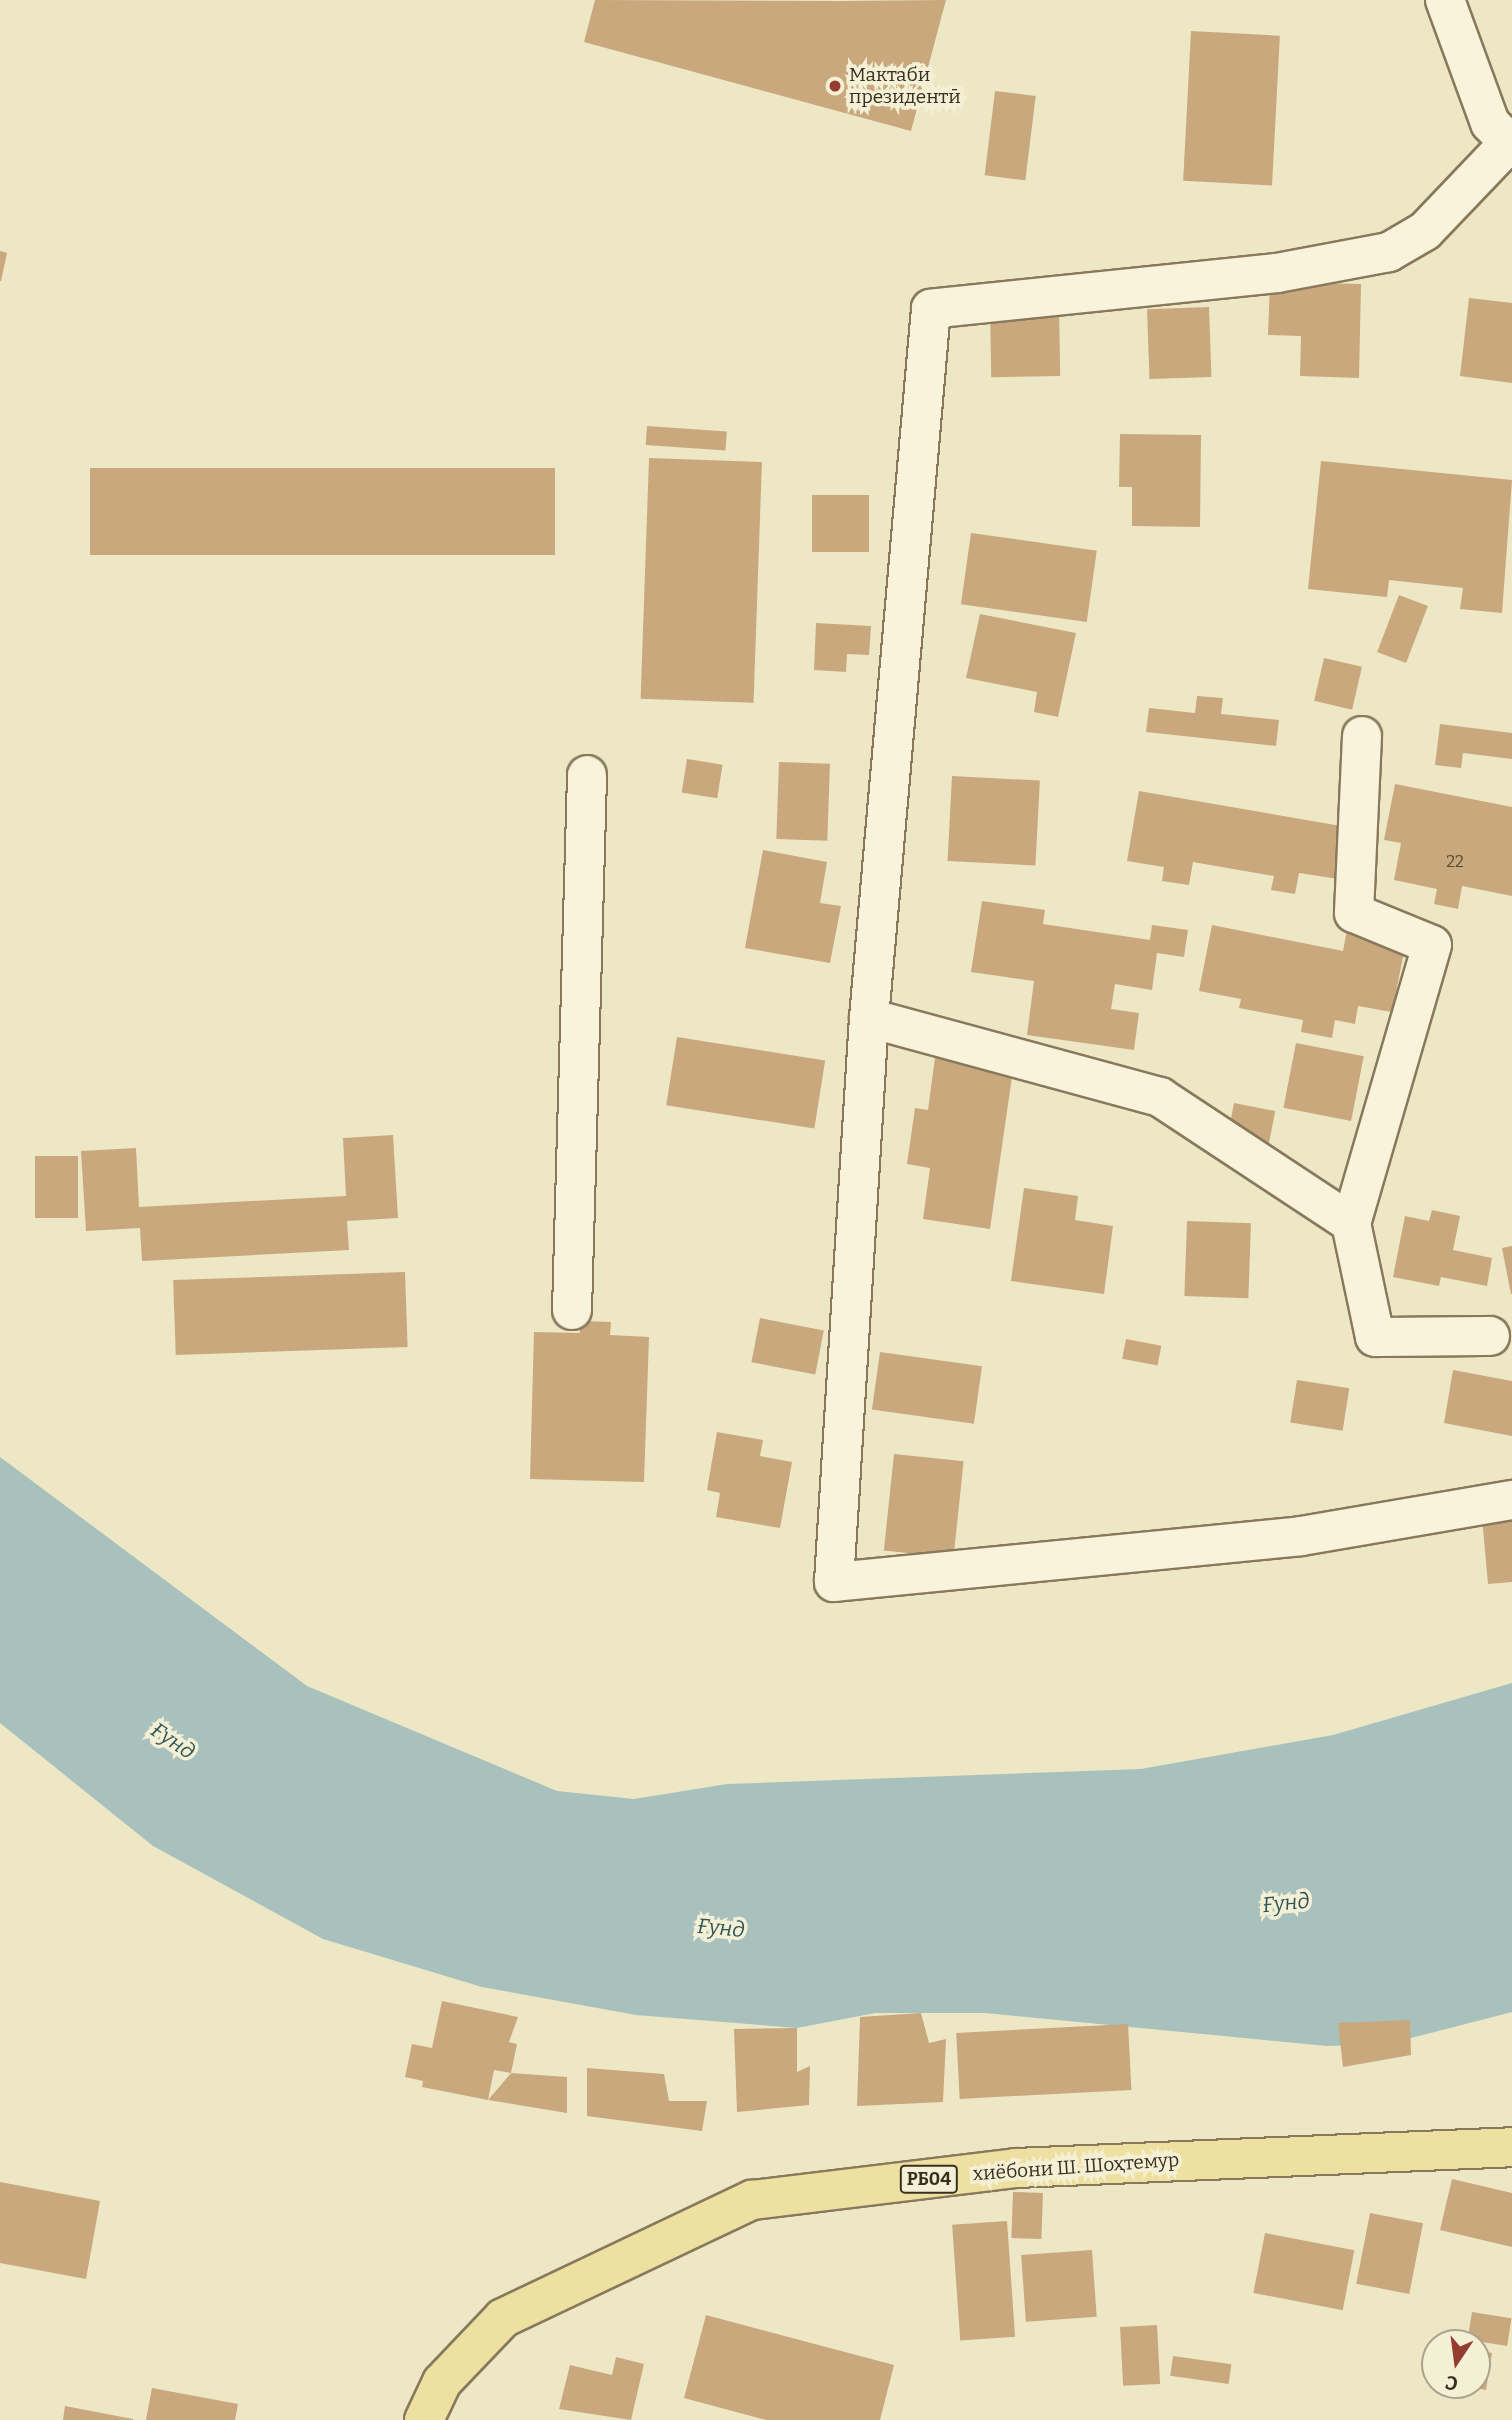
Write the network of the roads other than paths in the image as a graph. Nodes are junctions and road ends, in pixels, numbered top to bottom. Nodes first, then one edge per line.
1 (1445, 0) edge
2 (1510, 145) edge
3 (1362, 736) dead end
4 (586, 775) dead end
5 (869, 1018) junction
6 (1351, 1223) junction
7 (572, 1310) dead end
8 (1490, 1336) dead end
9 (1512, 1500) edge
10 (1512, 2147) edge
11 (424, 2420) edge

1 - 2 street
2 - 5 street
3 - 6 street
4 - 7 street
5 - 6 street
5 - 9 street
6 - 8 street
10 - 11 main road, хиёбони Ш. Шоҳтемур / РБ04

